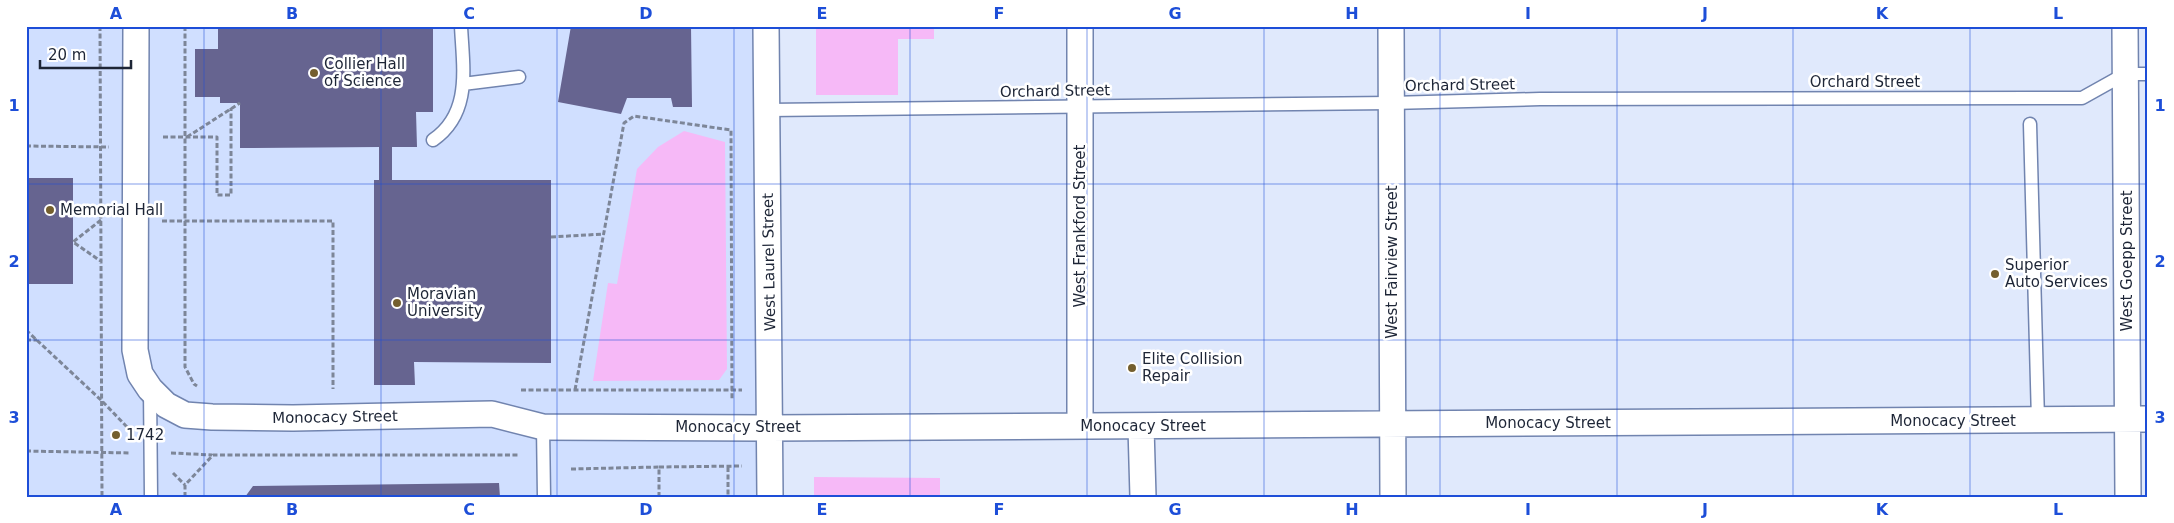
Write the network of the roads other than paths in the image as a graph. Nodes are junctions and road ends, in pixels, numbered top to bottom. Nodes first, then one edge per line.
1 (136, 26) edge
2 (461, 26) edge
3 (766, 26) edge
4 (1080, 26) edge
5 (1391, 26) edge
6 (2125, 26) edge
7 (2136, 74) edge
8 (519, 77) dead end
9 (463, 84) junction
10 (1391, 103) junction
11 (1080, 107) junction
12 (767, 110) junction
13 (2030, 124) dead end
14 (432, 140) dead end
15 (150, 389) junction
16 (2138, 419) edge
17 (2038, 420) junction
18 (1392, 424) junction
19 (1080, 425) junction
20 (543, 427) junction
21 (1141, 427) junction
22 (770, 428) junction
23 (151, 497) edge
24 (544, 497) edge
25 (770, 497) edge
26 (1142, 497) edge
27 (1393, 497) edge
28 (2128, 497) edge

1 - 15 street, Monocacy Street
2 - 9 lane
3 - 12 street, West Laurel Street
4 - 11 street, West Frankford Street
5 - 10 street, West Fairview Street
6 - 7 street, West Goepp Street
7 - 10 lane, Orchard Street
7 - 16 street, West Goepp Street
8 - 9 lane
9 - 14 lane
10 - 11 lane, Orchard Street
10 - 18 street, West Fairview Street
11 - 12 lane, Orchard Street
11 - 19 street, West Frankford Street
12 - 22 street, West Laurel Street
13 - 17 lane
15 - 20 street, Monocacy Street
15 - 23 lane
16 - 17 street, Monocacy Street
16 - 28 street, West Goepp Street
17 - 18 street, Monocacy Street
18 - 21 street, Monocacy Street
18 - 27 street, West Fairview Street
19 - 21 street, Monocacy Street
19 - 22 street, Monocacy Street
20 - 22 street, Monocacy Street
20 - 24 lane
21 - 26 street
22 - 25 street, West Laurel Street

